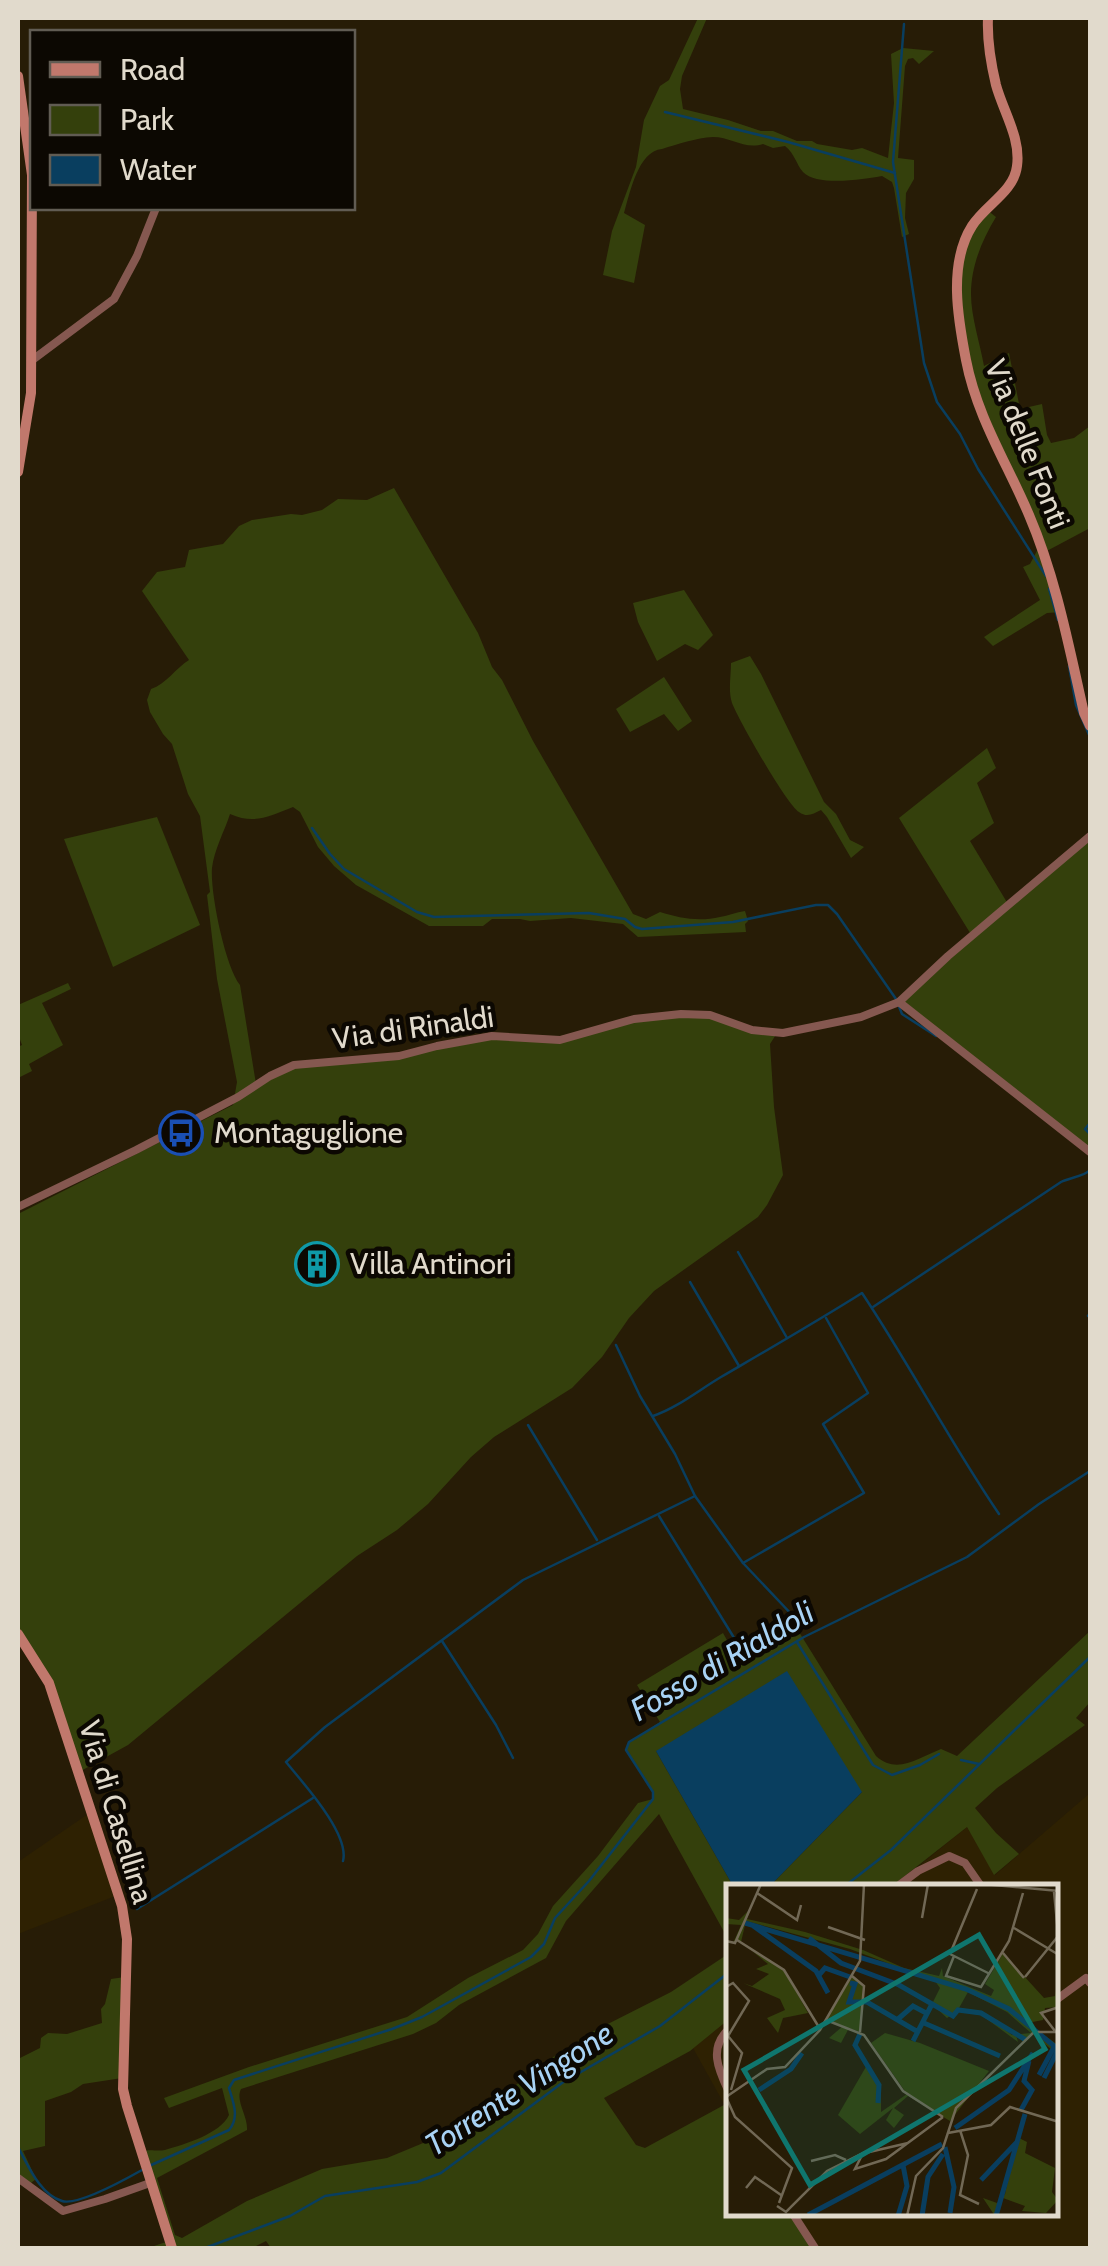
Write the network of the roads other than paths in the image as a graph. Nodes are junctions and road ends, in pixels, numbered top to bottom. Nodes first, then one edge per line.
1 (988, 18) edge
2 (18, 76) edge
3 (30, 160) edge
4 (32, 210) edge
5 (155, 210) edge
6 (32, 360) junction
7 (18, 472) edge
8 (1090, 725) edge
9 (1090, 836) edge
10 (899, 1002) junction
11 (1090, 1152) edge
12 (18, 1207) edge
13 (18, 1634) edge
14 (901, 1884) edge
15 (980, 1884) edge
16 (1088, 1981) edge
17 (1058, 1996) edge
18 (726, 2032) edge
19 (726, 2085) edge
20 (18, 2178) edge
21 (149, 2180) junction
22 (794, 2216) edge
23 (172, 2248) edge
24 (815, 2248) edge

1 - 8 street, Via delle Fonti
2 - 3 street
4 - 6 street
5 - 6 street
6 - 7 street
9 - 10 street, Via di Rinaldi
10 - 11 street
10 - 12 street, Via di Rinaldi
13 - 21 street, Via di Casellina
14 - 15 street
16 - 17 street
18 - 19 street
20 - 21 street
21 - 23 street, Via di Casellina
22 - 24 street

